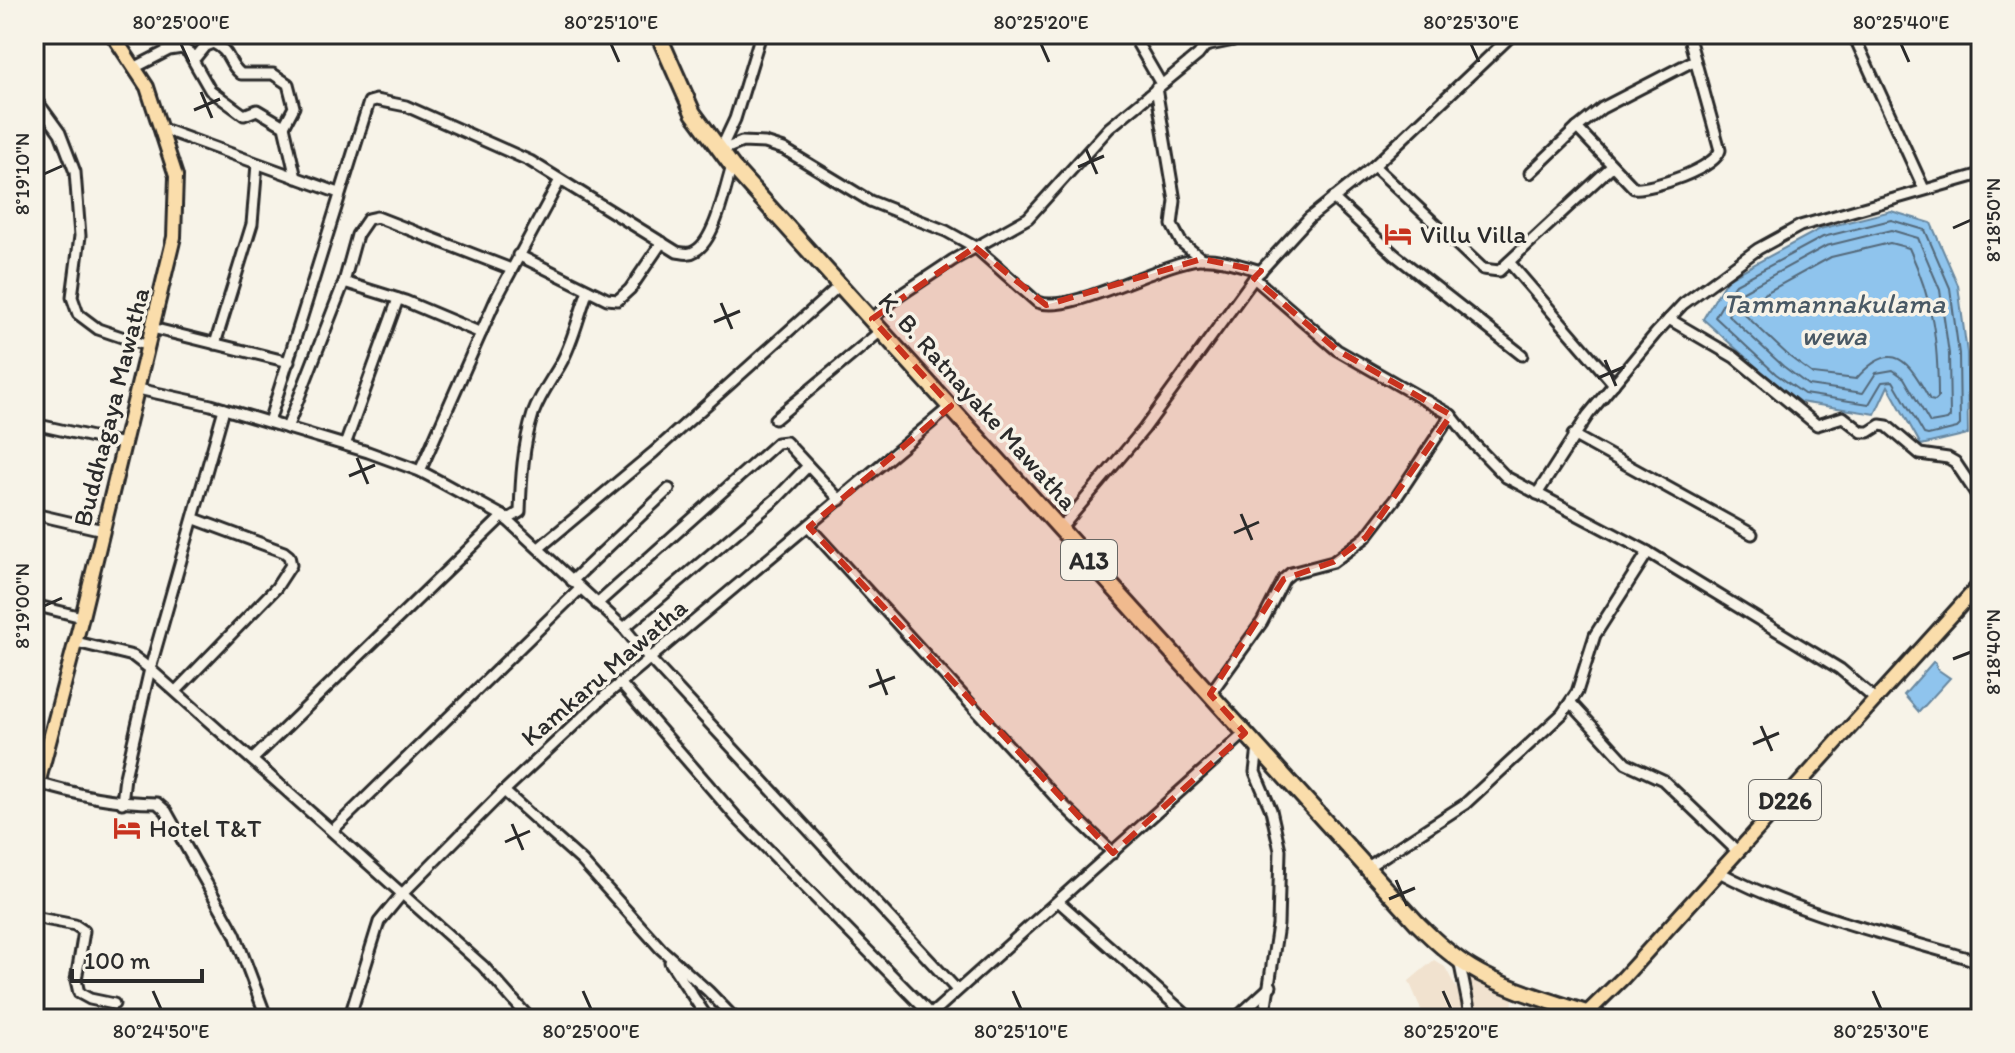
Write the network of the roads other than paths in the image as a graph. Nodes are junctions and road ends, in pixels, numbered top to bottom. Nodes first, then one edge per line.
1 (112, 34) edge
2 (658, 34) edge
3 (761, 34) edge
4 (1132, 34) edge
5 (1208, 34) edge
6 (1263, 34) edge
7 (1513, 34) edge
8 (1688, 34) edge
9 (1853, 34) edge
10 (1205, 46) junction
11 (189, 54) junction
12 (1695, 60) junction
13 (134, 68) junction
14 (1158, 86) junction
15 (34, 97) edge
16 (284, 126) junction
17 (160, 128) junction
18 (1577, 128) junction
19 (720, 151) junction
20 (257, 164) junction
21 (732, 166) junction
22 (1374, 166) junction
23 (1612, 166) junction
24 (1530, 173) dead end
25 (1981, 174) edge
26 (296, 178) junction
27 (560, 180) junction
28 (1924, 189) junction
29 (339, 193) junction
30 (1333, 198) junction
31 (662, 242) junction
32 (975, 247) junction
33 (518, 255) junction
34 (1202, 259) junction
35 (1509, 262) junction
36 (511, 269) junction
37 (1257, 275) junction
38 (344, 282) junction
39 (840, 285) junction
40 (588, 290) junction
41 (398, 299) junction
42 (1669, 319) junction
43 (877, 324) junction
44 (152, 328) junction
45 (481, 333) junction
46 (215, 344) junction
47 (148, 346) junction
48 (1522, 355) dead end
49 (289, 362) junction
50 (1614, 384) junction
51 (138, 389) junction
52 (951, 406) junction
53 (224, 409) junction
54 (1451, 415) junction
55 (775, 419) dead end
56 (269, 422) junction
57 (34, 424) edge
58 (287, 428) junction
59 (1573, 435) junction
60 (124, 444) junction
61 (345, 445) junction
62 (808, 466) junction
63 (420, 471) junction
64 (669, 489) dead end
65 (1537, 494) junction
66 (840, 500) junction
67 (1981, 501) edge
68 (34, 514) edge
69 (505, 518) junction
70 (195, 519) junction
71 (809, 527) junction
72 (1061, 528) junction
73 (103, 530) junction
74 (1752, 534) dead end
75 (539, 548) junction
76 (1648, 552) junction
77 (572, 581) junction
78 (1981, 583) edge
79 (580, 589) junction
80 (1967, 599) junction
81 (597, 604) junction
82 (34, 605) edge
83 (1981, 605) edge
84 (82, 617) junction
85 (624, 628) junction
86 (76, 642) junction
87 (650, 659) junction
88 (150, 669) junction
89 (620, 683) junction
90 (176, 691) junction
91 (1210, 694) junction
92 (1876, 700) junction
93 (1571, 703) junction
94 (1245, 733) junction
95 (1258, 747) junction
96 (253, 759) junction
97 (38, 783) junction
98 (504, 791) junction
99 (34, 799) edge
100 (122, 803) junction
101 (333, 830) junction
102 (1737, 851) junction
103 (1113, 853) junction
104 (1366, 868) junction
105 (1719, 872) junction
106 (402, 894) junction
107 (1058, 901) junction
108 (34, 917) edge
109 (661, 949) junction
110 (1459, 960) junction
111 (1981, 962) edge
112 (1271, 986) junction
113 (957, 990) junction
114 (114, 1004) dead end
115 (1587, 1013) junction
116 (932, 1016) edge
117 (267, 1019) edge
118 (349, 1019) edge
119 (530, 1019) edge
120 (708, 1019) edge
121 (735, 1019) edge
122 (1191, 1019) edge
123 (1235, 1019) edge
124 (1264, 1019) edge
125 (1471, 1019) edge
126 (1604, 1019) edge

1 - 13 main road, Buddhagaya Mawatha
2 - 19 highway, K. B. Ratnayake Mawatha / A13
3 - 19 street
4 - 14 street
5 - 10 street
6 - 10 street
7 - 22 street
8 - 12 street
9 - 28 street
10 - 14 street
11 - 13 street
11 - 16 street
11 - 16 street
12 - 18 street
12 - 23 street
13 - 17 main road, Buddhagaya Mawatha
14 - 32 street
14 - 34 street
15 - 47 street
16 - 26 street
17 - 20 street
17 - 44 main road, Buddhagaya Mawatha
18 - 23 street
18 - 24 street
19 - 21 highway, K. B. Ratnayake Mawatha / A13
19 - 32 street
20 - 26 street
20 - 46 street
21 - 31 street
21 - 39 highway, K. B. Ratnayake Mawatha / A13
22 - 30 street
22 - 35 street
23 - 35 street
25 - 28 street
26 - 29 street
27 - 29 street
27 - 31 street
27 - 33 street
28 - 42 street
29 - 49 street
30 - 37 street
30 - 48 street
31 - 40 street
32 - 34 street
32 - 43 street
33 - 36 street
33 - 40 street
34 - 37 street
35 - 50 street
36 - 38 street
36 - 45 street
37 - 54 street
37 - 72 street
38 - 41 street
38 - 58 street
39 - 43 highway, K. B. Ratnayake Mawatha / A13
39 - 75 street
40 - 69 street
41 - 45 street
41 - 61 street
42 - 50 street
42 - 67 street
43 - 52 highway, K. B. Ratnayake Mawatha / A13
43 - 55 street
44 - 46 street
44 - 47 main road, Buddhagaya Mawatha
45 - 63 street
46 - 49 street
47 - 51 main road, Buddhagaya Mawatha
49 - 56 street
50 - 59 street
51 - 53 street
51 - 60 main road, Buddhagaya Mawatha
52 - 66 street, Kamkaru Mawatha
52 - 72 highway, K. B. Ratnayake Mawatha / A13
53 - 56 street
53 - 70 street
54 - 65 street
54 - 91 street
56 - 58 street
57 - 60 street
58 - 61 street
59 - 65 street
59 - 74 street
60 - 73 main road, Buddhagaya Mawatha
61 - 63 street
62 - 66 street
62 - 81 street
62 - 85 street
63 - 69 street
64 - 77 street
65 - 76 street
66 - 71 street, Kamkaru Mawatha
68 - 73 street
69 - 75 street
69 - 96 street
70 - 88 street
70 - 90 street
71 - 87 street, Kamkaru Mawatha
71 - 103 street
72 - 91 highway, K. B. Ratnayake Mawatha / A13
73 - 84 main road, Buddhagaya Mawatha
75 - 77 street
76 - 92 street
76 - 93 street
77 - 79 street
78 - 80 main road, D226
79 - 81 street
79 - 101 street
80 - 83 street
80 - 92 main road, D226
81 - 85 street
82 - 84 street
84 - 86 main road, Buddhagaya Mawatha
85 - 87 street
86 - 88 street
86 - 97 main road, Buddhagaya Mawatha
87 - 89 street, Kamkaru Mawatha
87 - 113 street
88 - 90 street
88 - 100 street
89 - 98 street, Kamkaru Mawatha
89 - 116 street
90 - 96 street
91 - 94 highway, K. B. Ratnayake Mawatha / A13
92 - 102 main road, D226
93 - 102 street
93 - 104 street
94 - 95 highway, K. B. Ratnayake Mawatha / A13
94 - 103 street
95 - 104 highway, K. B. Ratnayake Mawatha / A13
95 - 112 street
96 - 101 street
97 - 99 main road, Buddhagaya Mawatha
97 - 100 street
98 - 106 street, Kamkaru Mawatha
98 - 109 street
100 - 117 street
101 - 106 street
102 - 105 main road, D226
103 - 107 street
104 - 110 highway, K. B. Ratnayake Mawatha / A13
105 - 111 street
105 - 115 main road, D226
106 - 118 street, Kamkaru Mawatha
106 - 119 street
107 - 113 street
107 - 122 street
108 - 114 street
109 - 120 street
109 - 121 street
110 - 115 highway, K. B. Ratnayake Mawatha / A13
110 - 125 street
112 - 123 street
112 - 124 street
113 - 116 street
115 - 126 highway, A13

